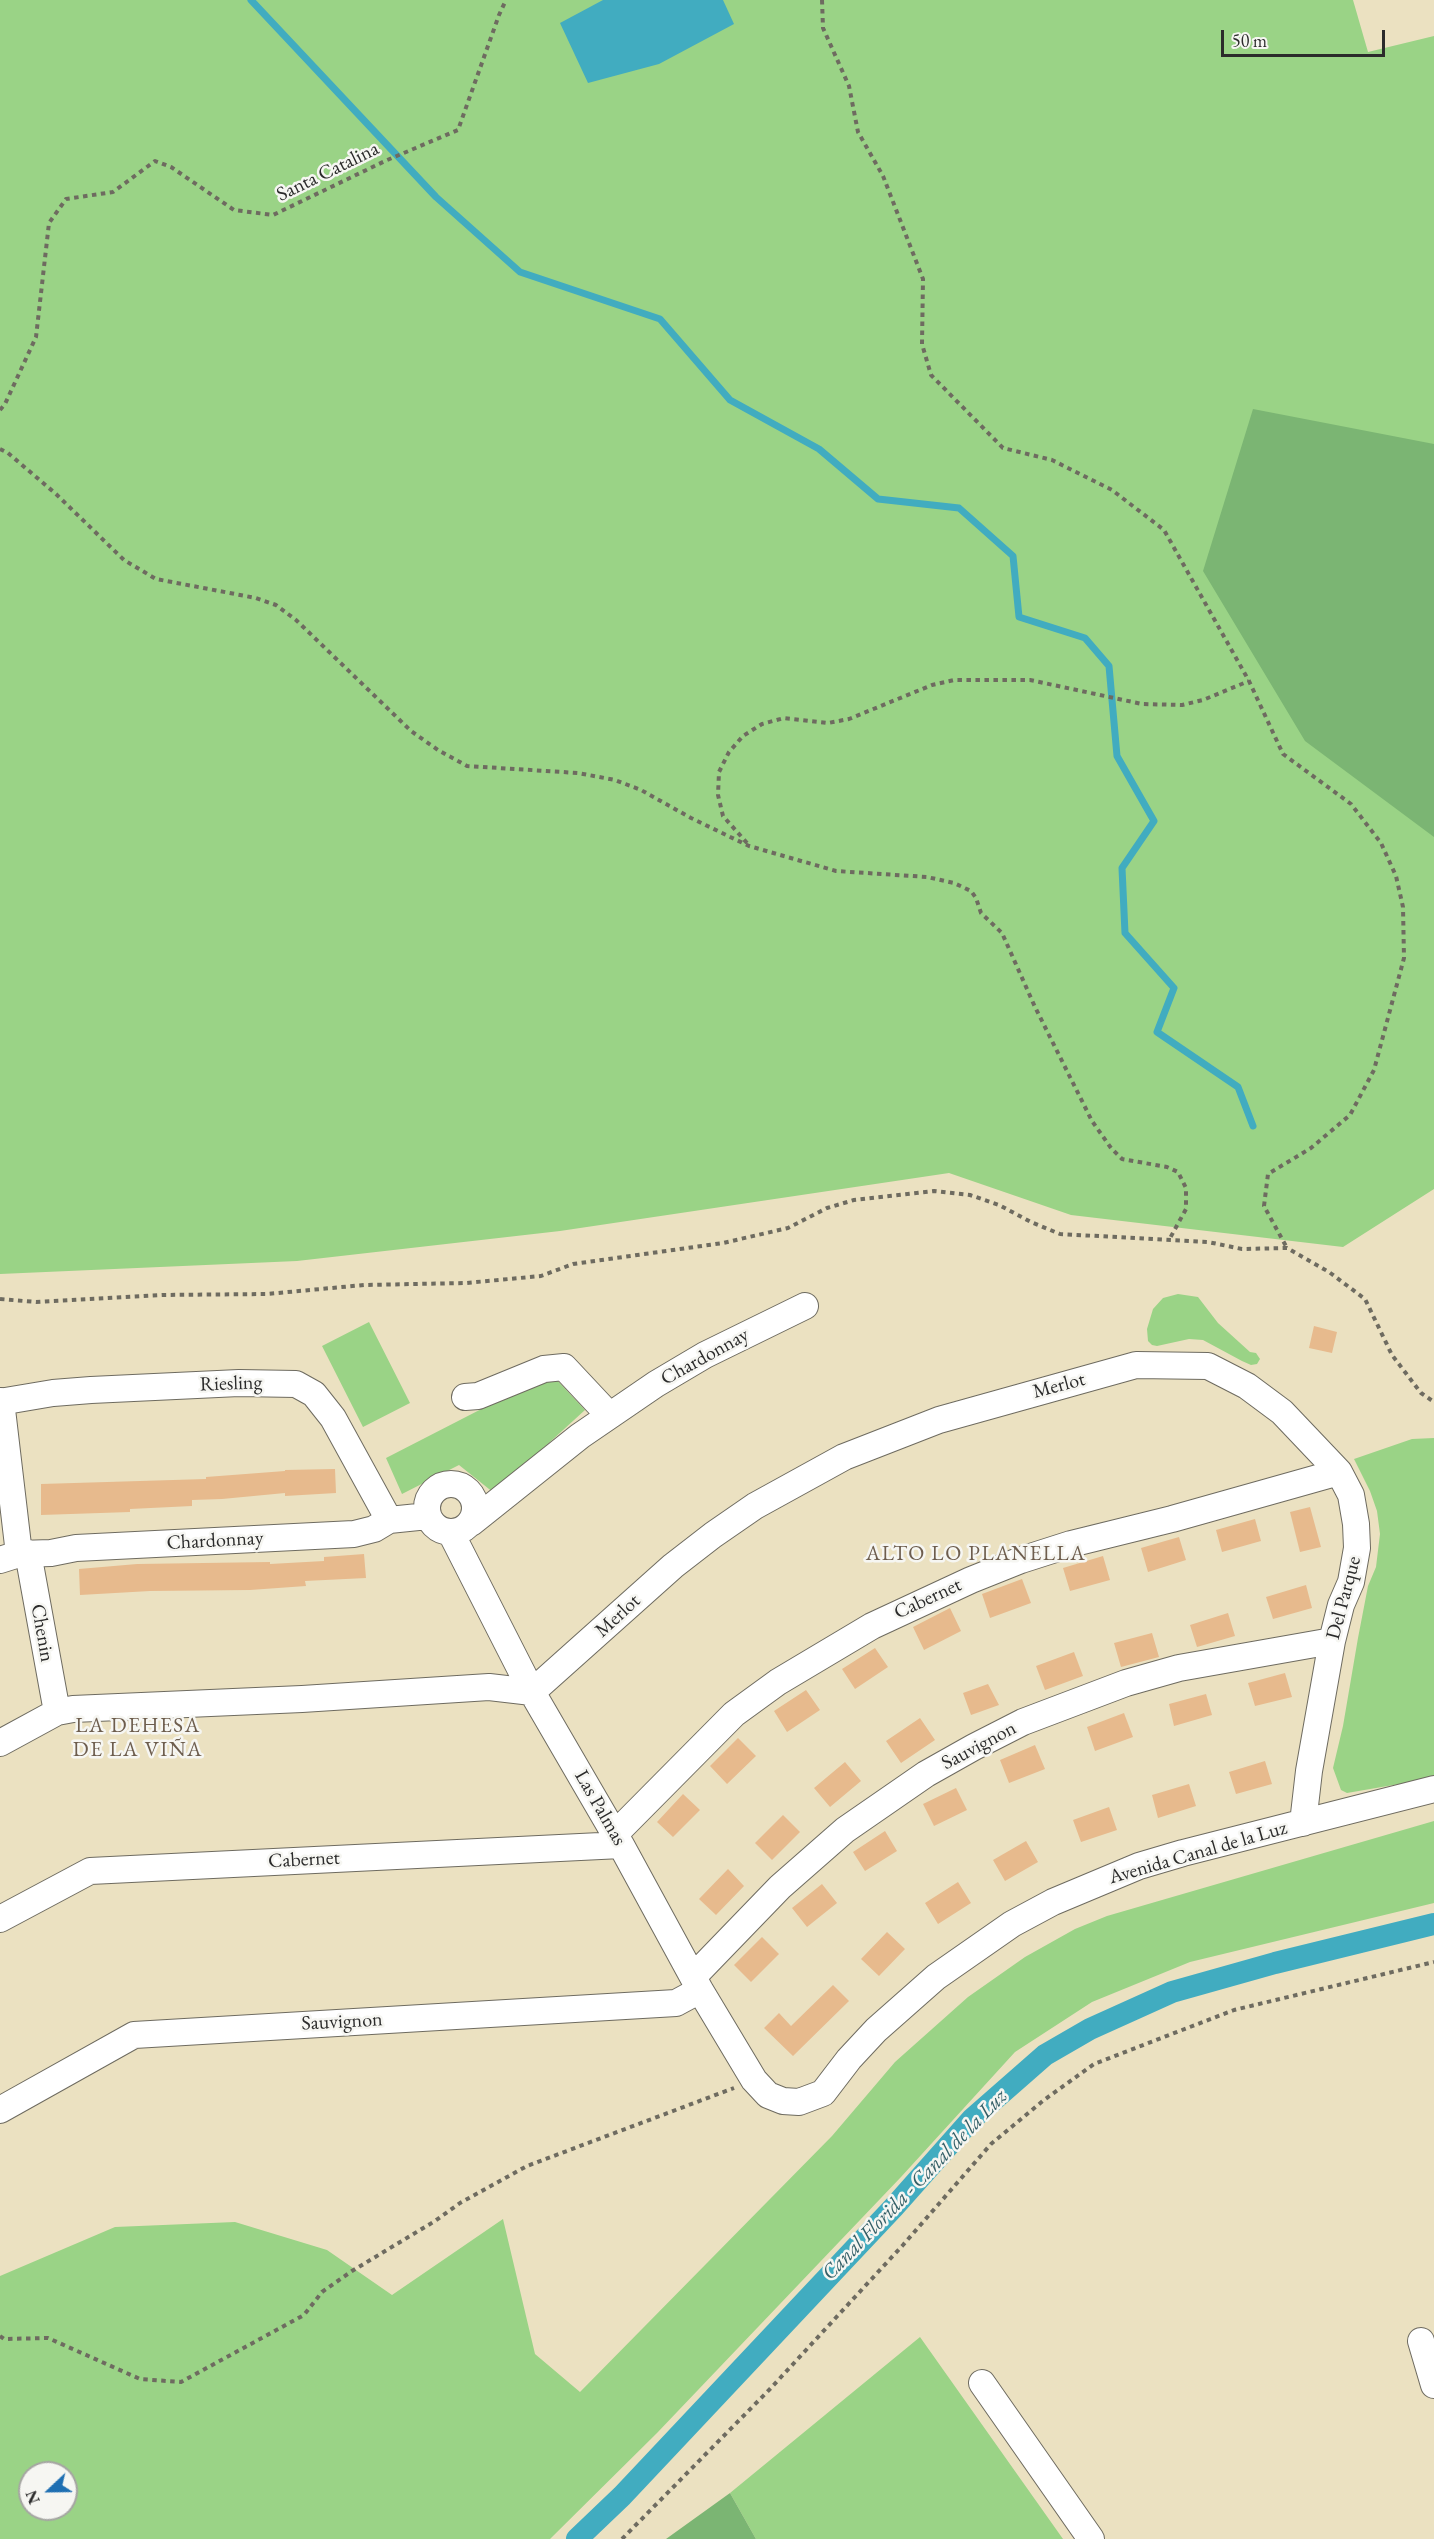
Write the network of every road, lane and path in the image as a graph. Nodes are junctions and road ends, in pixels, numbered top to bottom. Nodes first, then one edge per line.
1 (506, 0) edge
2 (822, 0) edge
3 (0, 410) edge
4 (0, 449) edge
5 (1249, 681) junction
6 (749, 846) junction
7 (1169, 1240) junction
8 (1287, 1248) junction
9 (0, 1299) edge
10 (804, 1306) dead end
11 (1208, 1366) joint
12 (465, 1397) dead end
13 (0, 1401) edge
14 (1434, 1402) edge
15 (609, 1415) junction
16 (1339, 1472) junction
17 (428, 1516) junction
18 (389, 1520) junction
19 (461, 1528) junction
20 (16, 1556) edge
21 (1332, 1641) junction
22 (532, 1692) junction
23 (57, 1712) junction
24 (0, 1743) edge
25 (1434, 1789) edge
26 (1303, 1823) junction
27 (618, 1839) junction
28 (0, 1919) edge
29 (1434, 1962) edge
30 (697, 1984) junction
31 (754, 2080) junction
32 (0, 2110) edge
33 (0, 2336) edge
34 (1421, 2341) dead end
35 (982, 2383) dead end
36 (1434, 2385) edge
37 (622, 2539) edge
38 (1091, 2539) edge

1 - 3 path, Santa Catalina
2 - 5 path
4 - 6 path
5 - 6 path
5 - 8 path
6 - 7 path
7 - 8 path
7 - 9 path
8 - 14 path
10 - 15 street, Chardonnay
11 - 16 street, Del Parque
11 - 22 street, Merlot
12 - 15 street
13 - 18 street, Riesling
13 - 20 street, Chenin
15 - 19 street, Chardonnay
16 - 21 street, Del Parque
16 - 27 street, Cabernet
17 - 18 street, Chardonnay
17 - 19 street, Las Palmas
17 - 19 street, Las Palmas
18 - 20 street, Chardonnay
19 - 22 street, Las Palmas
20 - 23 street, Chenin
21 - 26 street, Del Parque
21 - 30 street, Sauvignon
22 - 23 street
22 - 27 street, Las Palmas
23 - 24 street
25 - 26 street, Avenida Canal de la Luz
26 - 31 street, Avenida Canal de la Luz
27 - 28 street, Cabernet
27 - 30 street, Las Palmas
29 - 37 path
30 - 31 street, Las Palmas
30 - 32 street, Sauvignon
31 - 33 path
34 - 36 street
35 - 38 street

